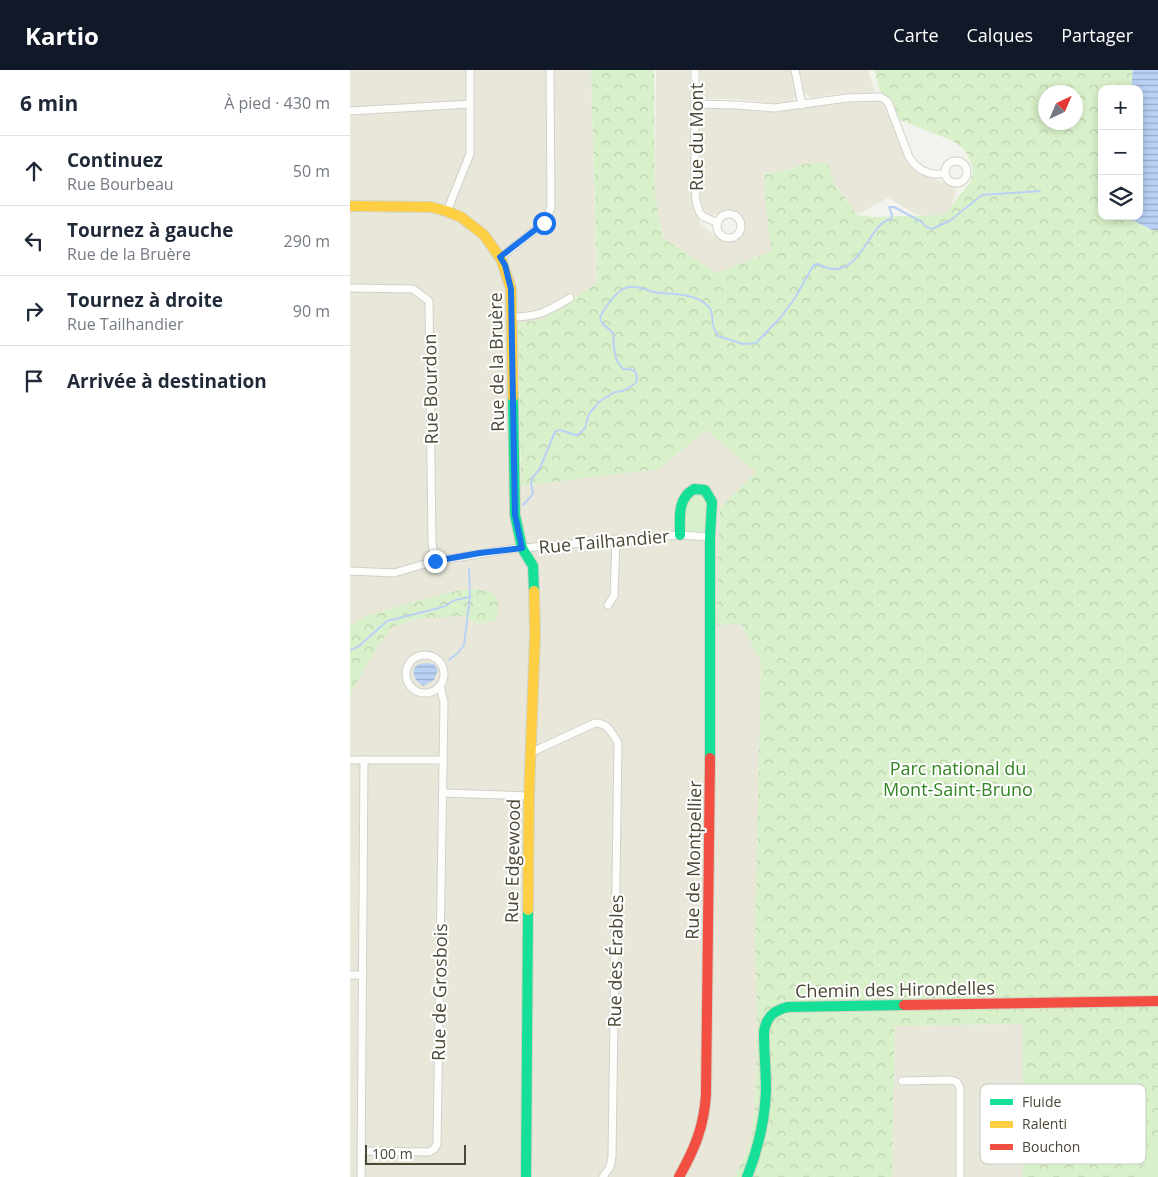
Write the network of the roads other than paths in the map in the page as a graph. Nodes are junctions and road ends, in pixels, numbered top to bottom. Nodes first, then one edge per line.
1 (470, 70) edge
2 (550, 70) edge
3 (695, 70) edge
4 (795, 70) edge
5 (470, 104) junction
6 (695, 104) junction
7 (802, 105) junction
8 (350, 111) edge
9 (945, 173) dead end
10 (350, 206) edge
11 (448, 211) junction
12 (718, 223) dead end
13 (500, 257) junction
14 (350, 288) edge
15 (570, 298) dead end
16 (512, 317) junction
17 (680, 535) junction
18 (710, 537) junction
19 (616, 540) junction
20 (522, 548) junction
21 (435, 561) junction
22 (350, 571) edge
23 (608, 605) dead end
24 (440, 686) junction
25 (530, 753) junction
26 (350, 760) edge
27 (364, 760) junction
28 (443, 760) junction
29 (443, 793) junction
30 (529, 796) junction
31 (350, 975) edge
32 (363, 975) junction
33 (1158, 1001) edge
34 (902, 1081) dead end
35 (361, 1151) junction
36 (361, 1177) edge
37 (526, 1177) edge
38 (603, 1177) edge
39 (679, 1177) edge
40 (747, 1177) edge
41 (960, 1177) edge

1 - 5 street
2 - 13 street
3 - 6 street, Rue du Mont
4 - 7 street
5 - 8 street
5 - 11 street
6 - 7 street
6 - 12 street, Rue du Mont
7 - 9 street
10 - 11 street, Rue de la Bruère
11 - 13 street, Rue de la Bruère
13 - 16 street, Rue de la Bruère
14 - 21 street, Rue Bourdon
15 - 16 street
16 - 20 street, Rue de la Bruère
17 - 18 street, Rue Tailhandier
17 - 18 street, Rue de Montpellier
17 - 19 street, Rue Tailhandier
18 - 39 street, Rue de Montpellier
19 - 20 street, Rue Tailhandier
19 - 23 street
20 - 21 street, Rue Tailhandier
20 - 25 street, Rue Edgewood
21 - 22 street, Rue Tailhandier
24 - 24 street
24 - 28 street, Rue de Grosbois
25 - 30 street, Rue Edgewood
25 - 38 street, Rue des Érables
26 - 27 street
27 - 28 street
27 - 32 street
28 - 29 street, Rue de Grosbois
29 - 30 street
29 - 35 street, Rue de Grosbois
30 - 37 street, Rue Edgewood
31 - 32 street
32 - 35 street
33 - 40 street, Chemin des Hirondelles
34 - 41 street
35 - 36 street

